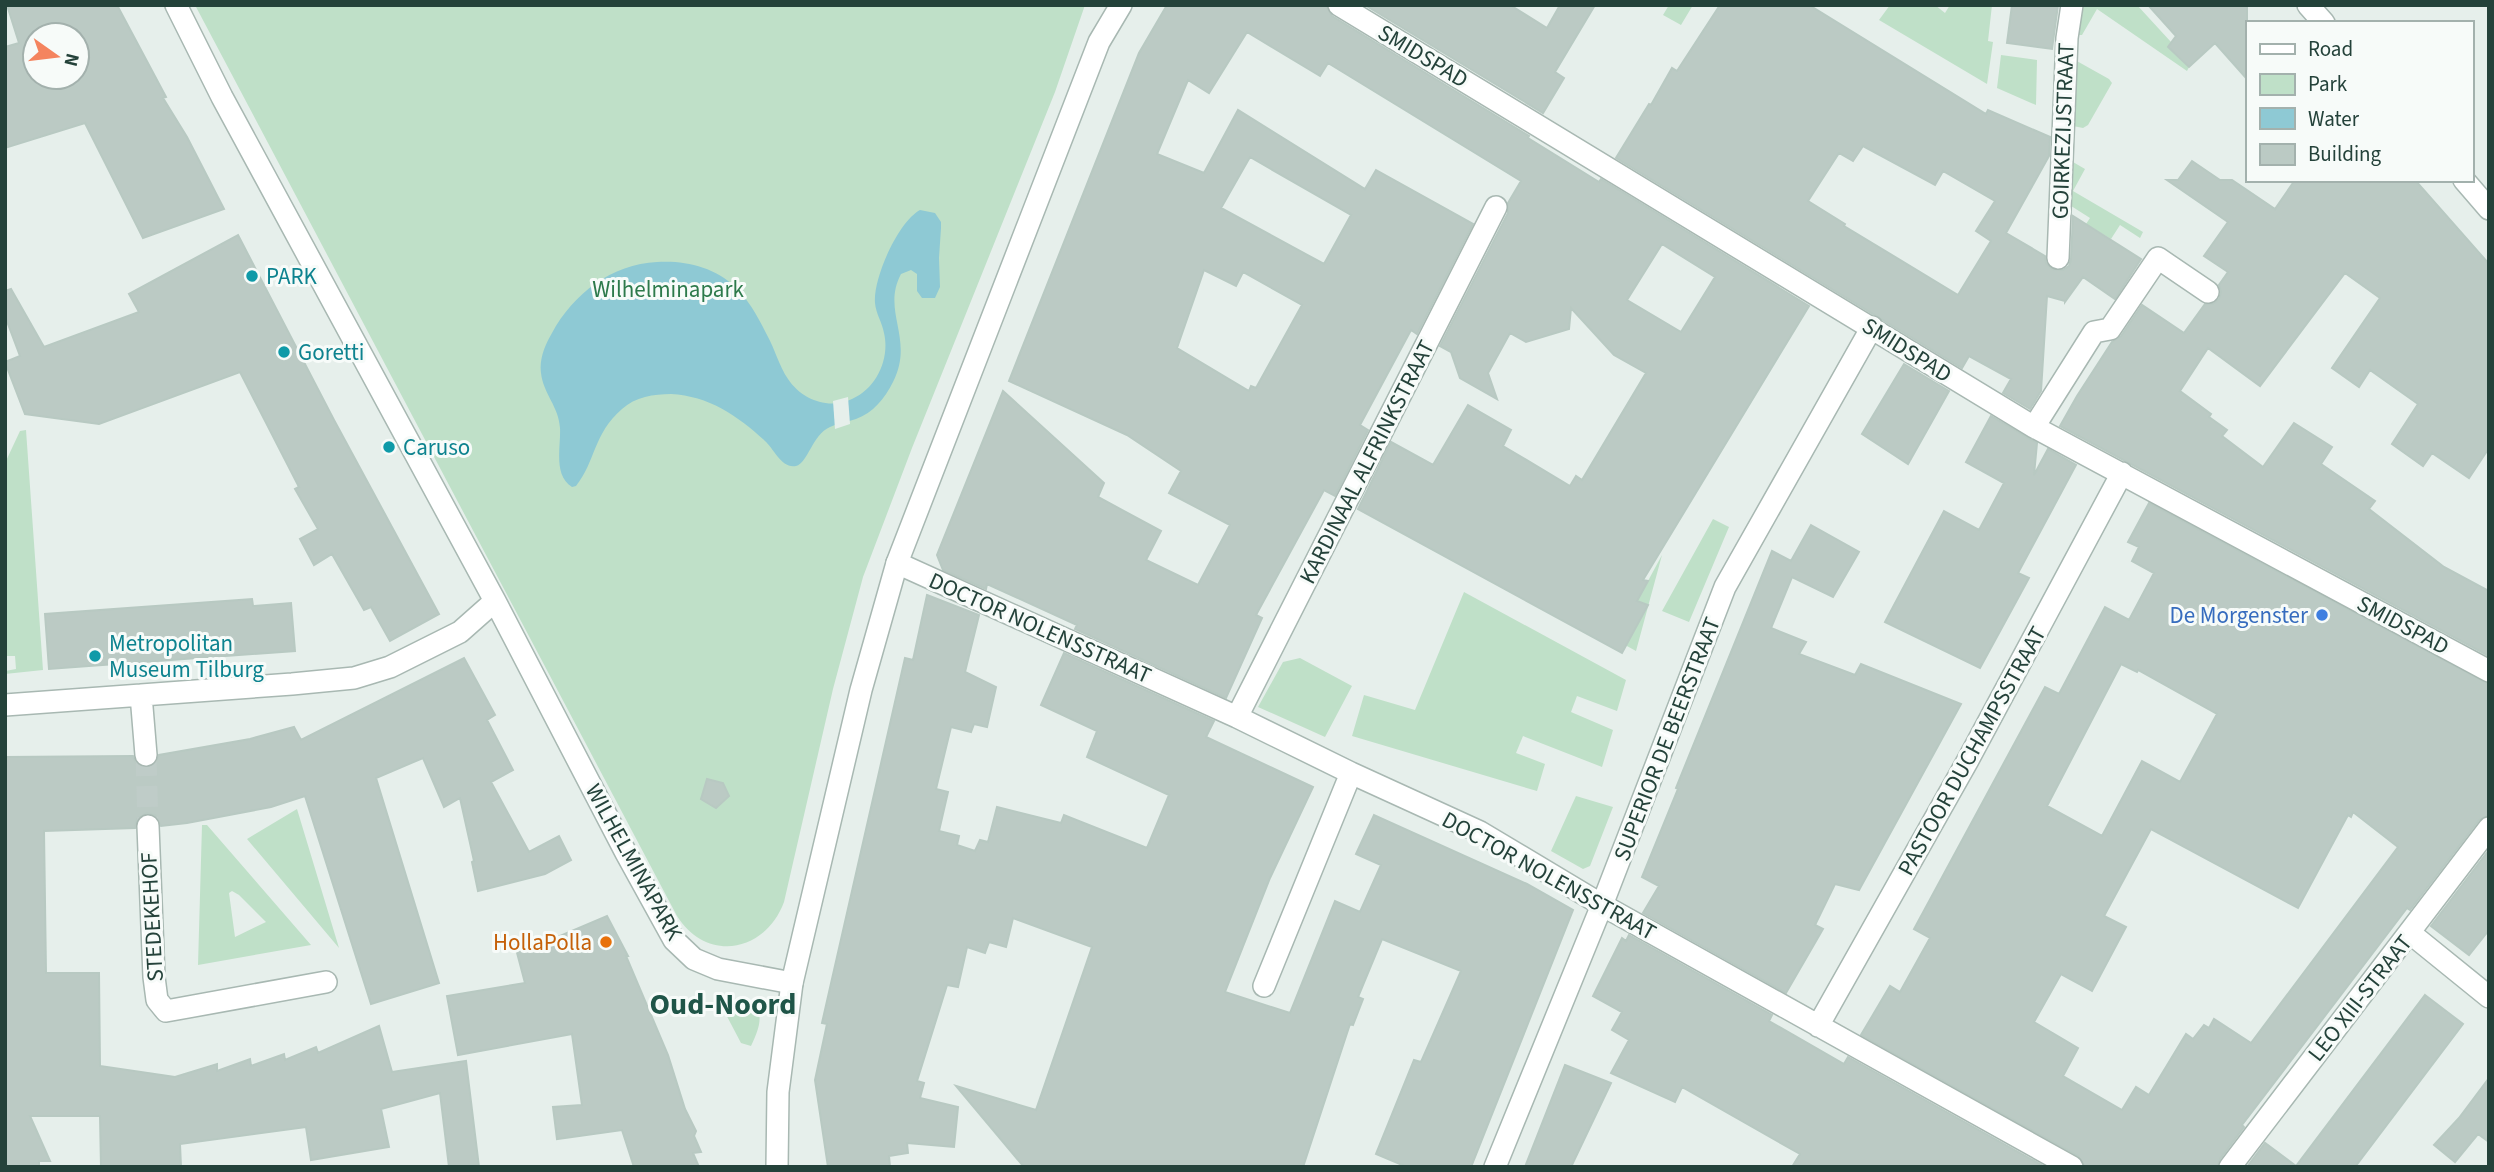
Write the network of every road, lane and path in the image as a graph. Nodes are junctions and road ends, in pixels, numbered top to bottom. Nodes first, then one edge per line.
1 (176, 5) edge
2 (1104, 5) edge
3 (1121, 5) edge
4 (1339, 5) edge
5 (2072, 5) edge
6 (2308, 5) edge
7 (2322, 21) edge
8 (1099, 42) junction
9 (2466, 182) edge
10 (2486, 199) edge
11 (1496, 207) dead end
12 (2058, 258) dead end
13 (2208, 292) dead end
14 (1872, 327) junction
15 (2034, 427) junction
16 (2122, 473) junction
17 (897, 563) junction
18 (495, 601) junction
19 (2489, 671) edge
20 (141, 695) junction
21 (5, 705) edge
22 (1237, 717) junction
23 (146, 755) tunnel mouth
24 (1351, 773) junction
25 (148, 826) tunnel mouth
26 (2489, 828) edge
27 (1602, 905) junction
28 (2410, 933) junction
29 (326, 982) dead end
30 (792, 983) junction
31 (1264, 986) dead end
32 (2489, 997) edge
33 (1818, 1026) junction
34 (777, 1167) edge
35 (1495, 1167) edge
36 (2072, 1167) edge
37 (2230, 1167) edge

1 - 18 street, WILHELMINAPARK
2 - 8 street
3 - 8 street
4 - 14 street, SMIDSPAD
5 - 12 street, GOIRKEZIJSTRAAT
6 - 7 street
8 - 17 street
9 - 10 street
11 - 22 street, KARDINAAL ALFRINKSTRAAT
13 - 15 street
14 - 15 street, SMIDSPAD
14 - 27 street, SUPERIOR DE BEERSTRAAT
15 - 16 street, SMIDSPAD
16 - 19 street, SMIDSPAD
16 - 33 street, PASTOOR DUCHAMPSSTRAAT
17 - 22 street, DOCTOR NOLENSSTRAAT
17 - 30 street
18 - 20 street
18 - 30 street, WILHELMINAPARK
20 - 21 street
20 - 23 street
22 - 24 street, DOCTOR NOLENSSTRAAT
24 - 27 street, DOCTOR NOLENSSTRAAT
24 - 31 street
25 - 29 street, STEDEKEHOF
26 - 28 street, LEO XIII-STRAAT
27 - 33 street, DOCTOR NOLENSSTRAAT
27 - 35 street, SUPERIOR DE BEERSTRAAT
28 - 32 street
28 - 37 street, LEO XIII-STRAAT
30 - 34 street
33 - 36 street, DOCTOR NOLENSSTRAAT

